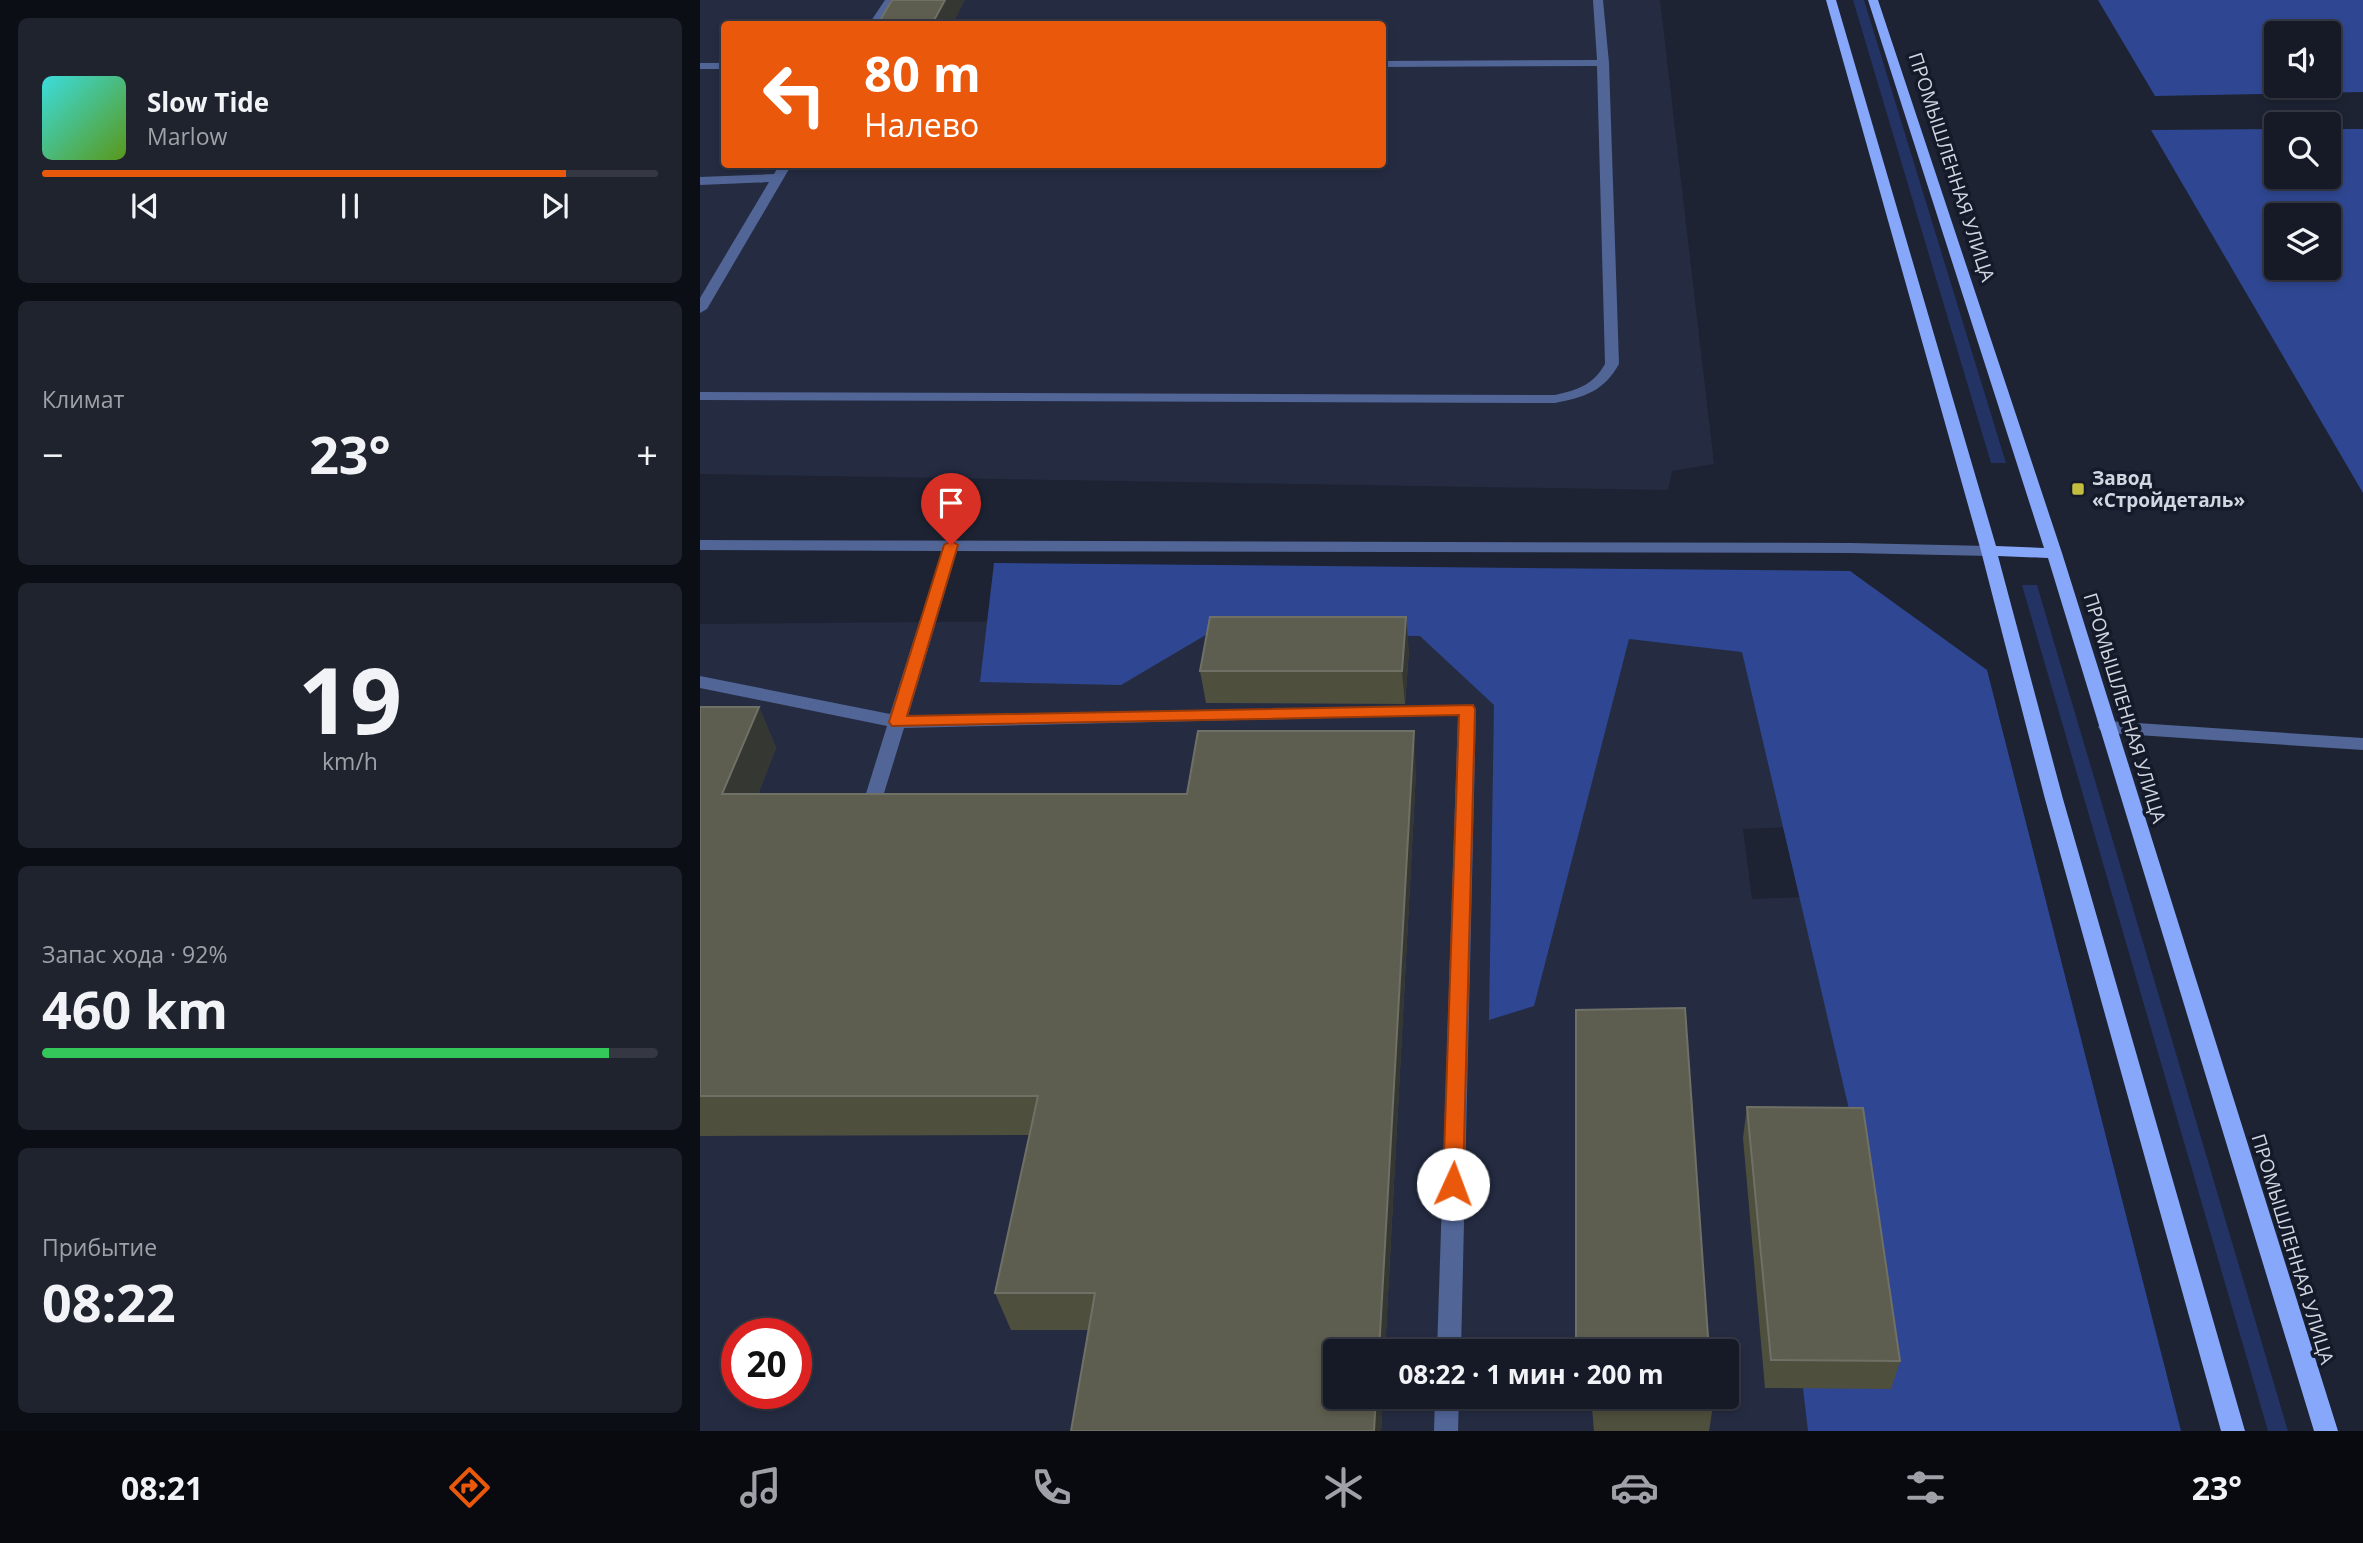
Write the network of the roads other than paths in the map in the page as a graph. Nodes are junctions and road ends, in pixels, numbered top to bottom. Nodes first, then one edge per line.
1 (890, 0) edge
2 (1598, 0) edge
3 (1831, 0) edge
4 (1873, 0) edge
5 (876, 21) edge
6 (1603, 63) junction
7 (1386, 64) edge
8 (700, 66) edge
9 (721, 66) edge
10 (784, 168) edge
11 (778, 178) junction
12 (700, 181) edge
13 (700, 309) edge
14 (700, 396) edge
15 (700, 545) edge
16 (951, 545) junction
17 (1989, 551) junction
18 (2054, 553) junction
19 (700, 682) edge
20 (897, 722) junction
21 (2107, 727) junction
22 (2363, 744) edge
23 (861, 836) edge
24 (1449, 1339) edge
25 (1447, 1409) edge
26 (1446, 1431) edge
27 (2233, 1431) edge
28 (2326, 1431) edge

1 - 5 lane
2 - 6 lane
3 - 17 main road
4 - 18 main road, ПРОМЫШЛЕННАЯ УЛИЦА
6 - 7 lane
6 - 14 lane
8 - 9 lane
10 - 11 lane
11 - 12 lane
11 - 13 lane
15 - 16 lane
16 - 17 lane
16 - 20 lane
17 - 18 main road
17 - 27 main road
18 - 21 main road, ПРОМЫШЛЕННАЯ УЛИЦА
19 - 20 lane
20 - 23 lane
20 - 24 lane
21 - 22 lane
21 - 28 main road, ПРОМЫШЛЕННАЯ УЛИЦА
25 - 26 lane

